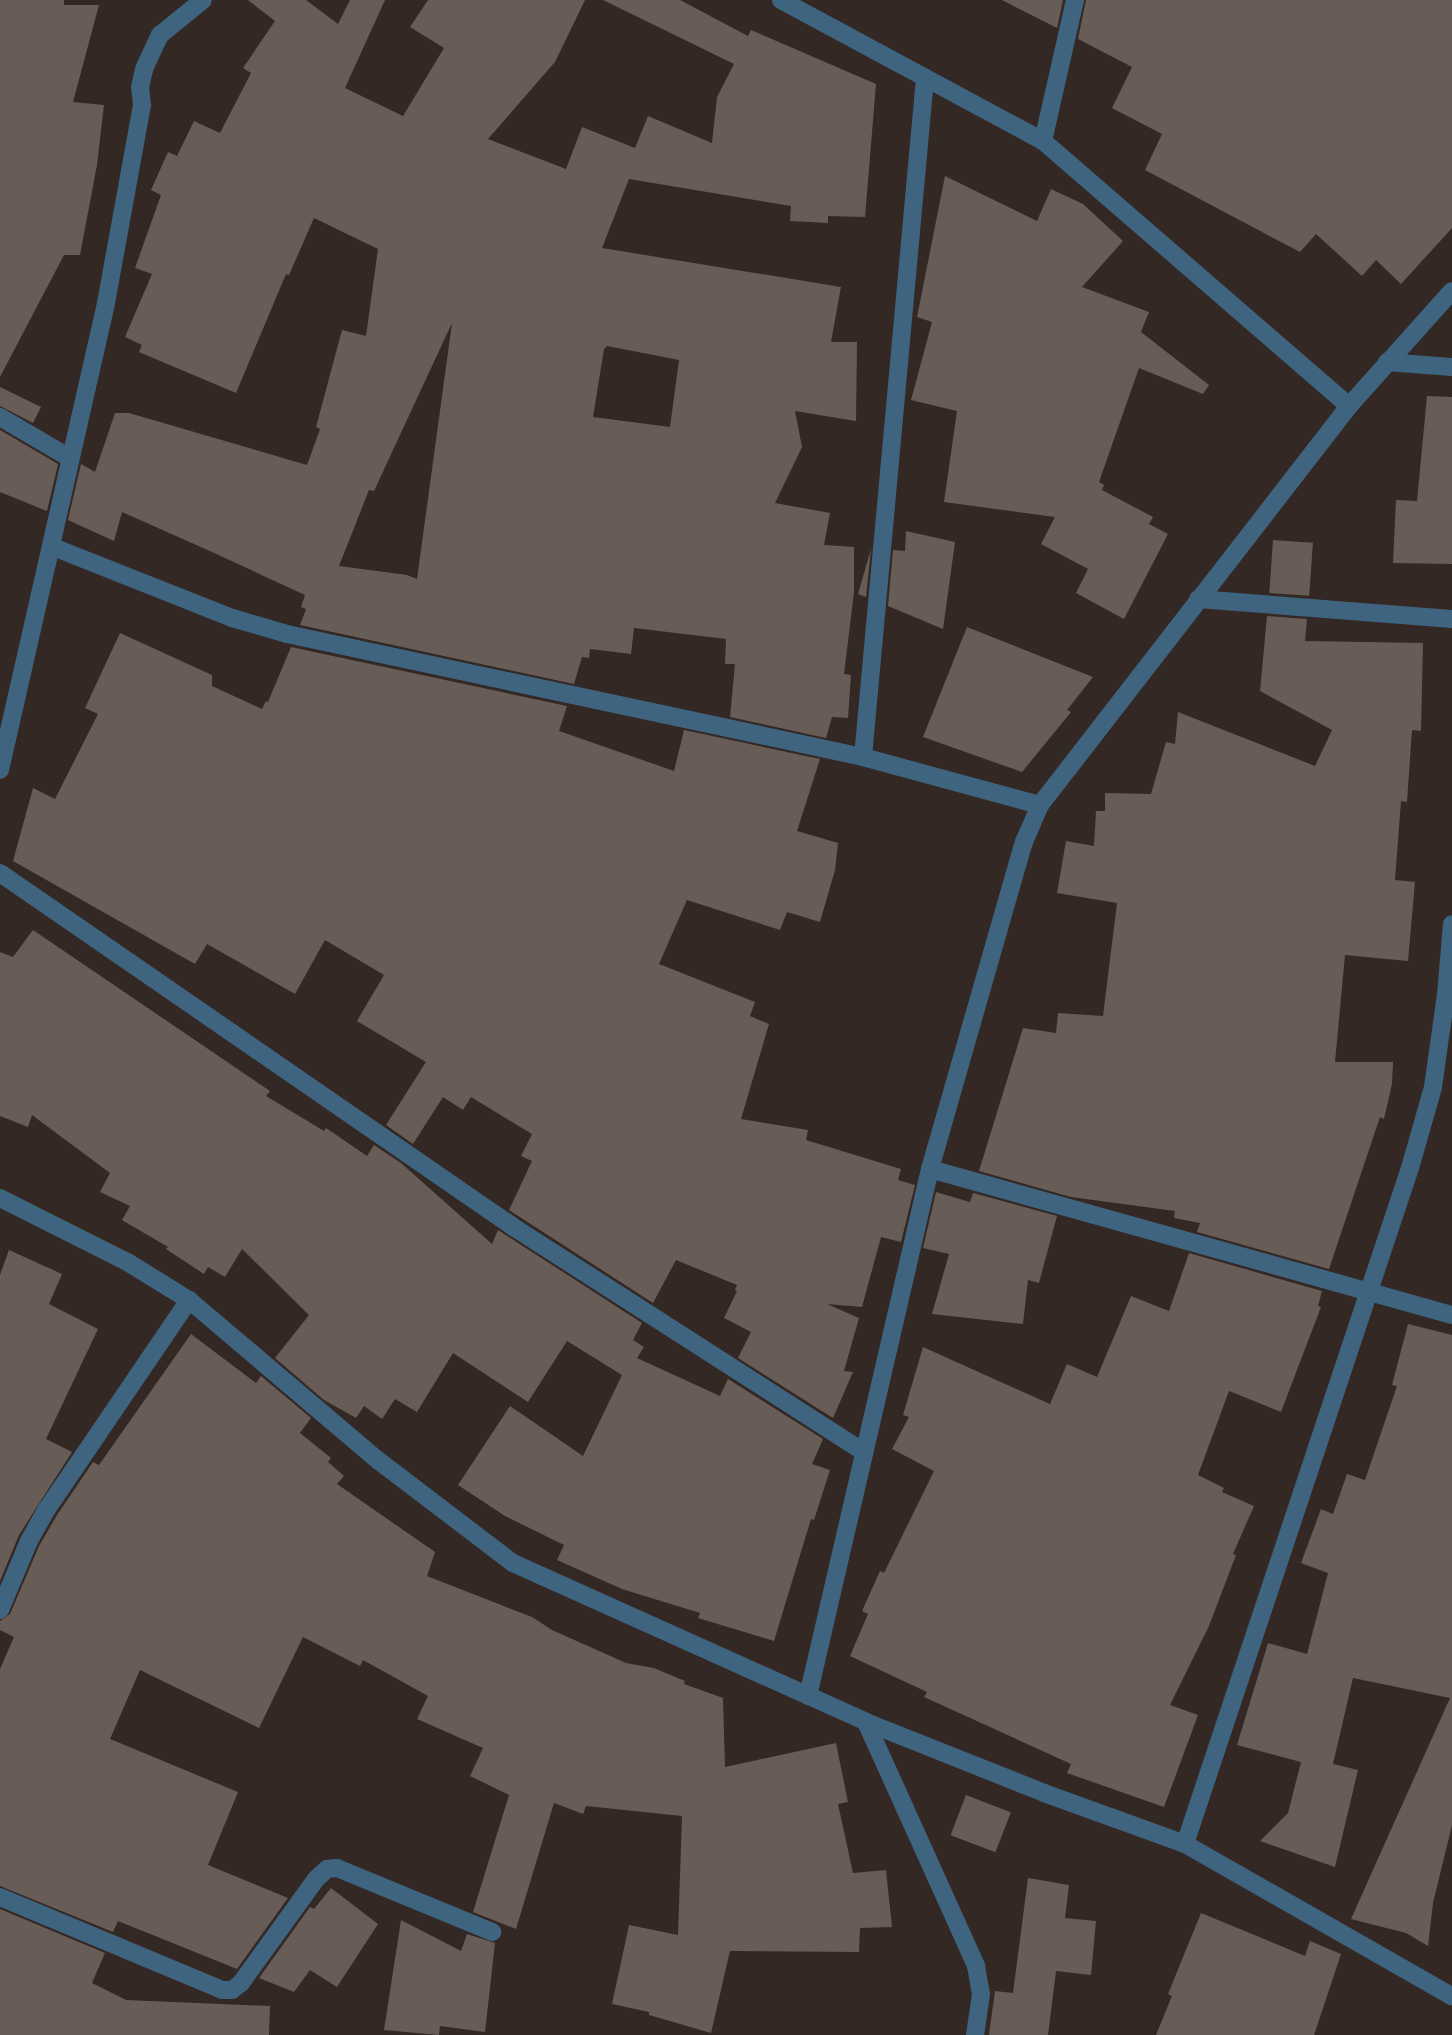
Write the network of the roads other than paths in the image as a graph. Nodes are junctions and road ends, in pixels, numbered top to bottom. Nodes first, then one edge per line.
1 (203, 0) edge
2 (781, 0) edge
3 (1075, 0) edge
4 (925, 78) junction
5 (1043, 141) junction
6 (1452, 291) edge
7 (1387, 362) junction
8 (1452, 367) edge
9 (1349, 406) junction
10 (0, 417) edge
11 (70, 458) junction
12 (53, 547) junction
13 (1198, 599) junction
14 (1452, 619) edge
15 (4, 733) edge
16 (863, 757) junction
17 (0, 769) edge
18 (1040, 805) junction
19 (0, 873) edge
20 (1452, 924) edge
21 (930, 1169) junction
22 (0, 1198) edge
23 (1371, 1291) junction
24 (190, 1300) junction
25 (1452, 1315) edge
26 (864, 1452) junction
27 (0, 1610) edge
28 (808, 1696) junction
29 (866, 1722) junction
30 (1185, 1844) junction
31 (0, 1897) edge
32 (492, 1932) dead end
33 (1452, 1996) edge
34 (975, 2035) edge

1 - 11 street
2 - 4 street
3 - 5 street
4 - 5 street
4 - 16 street
5 - 9 street
6 - 7 street
7 - 8 street
7 - 9 street
9 - 13 street
10 - 11 street
11 - 12 street
12 - 15 street
12 - 16 street
13 - 14 street
13 - 18 street
15 - 17 street
16 - 18 street
18 - 21 street
19 - 26 street
20 - 23 street
21 - 23 street
21 - 26 street
22 - 24 street
23 - 25 street
23 - 30 street
24 - 27 street
24 - 28 street
26 - 28 street
28 - 29 street
29 - 30 street
29 - 34 street
30 - 33 street
31 - 32 street

